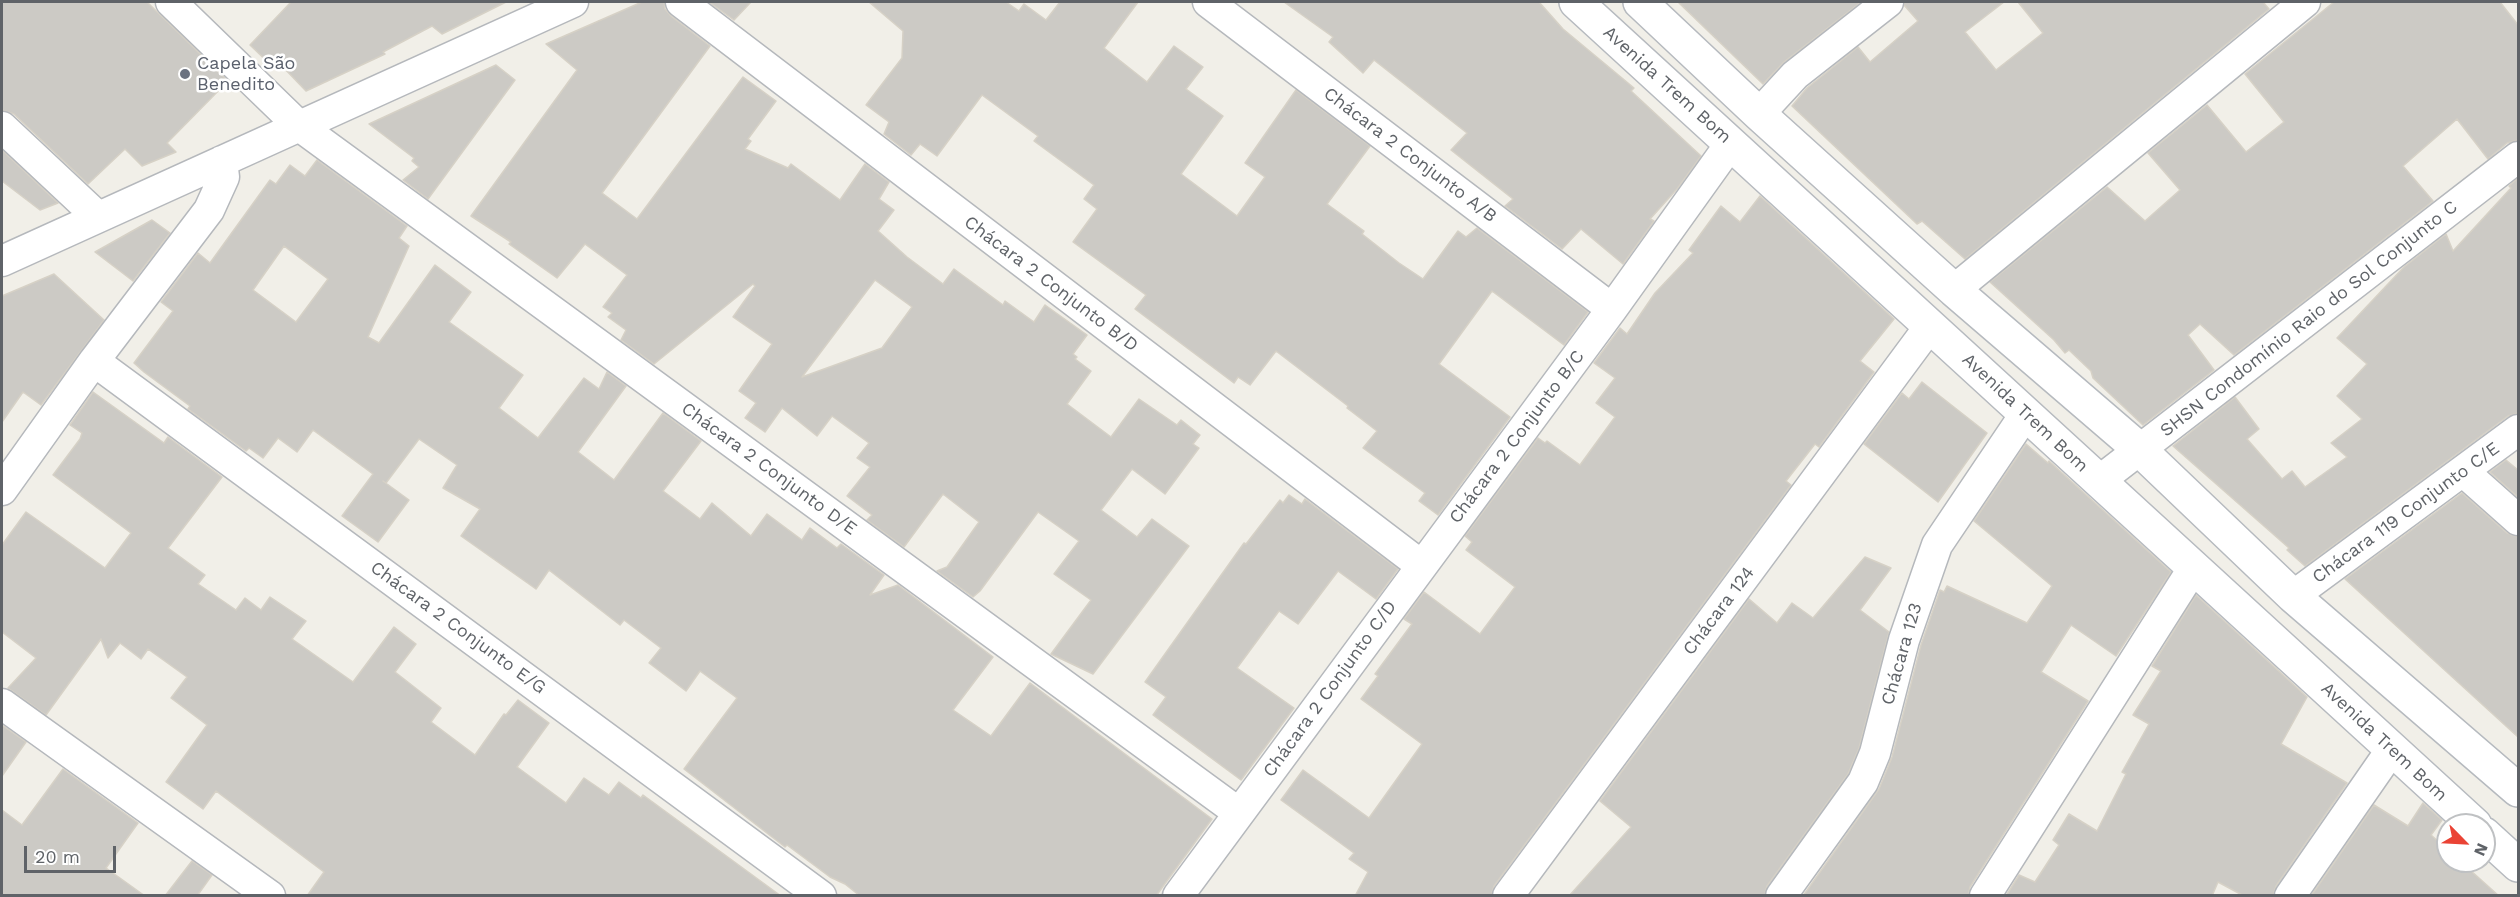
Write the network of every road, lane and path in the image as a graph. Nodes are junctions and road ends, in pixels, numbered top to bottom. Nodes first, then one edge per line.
1 (171, 2) edge
2 (573, 2) edge
3 (681, 2) edge
4 (1208, 2) edge
5 (1576, 2) edge
6 (1640, 2) edge
7 (1888, 2) edge
8 (2305, 2) edge
9 (531, 10) edge
10 (1759, 114) junction
11 (298, 125) junction
12 (2, 127) edge
13 (1731, 143) junction
14 (2518, 157) edge
15 (222, 161) junction
16 (98, 217) junction
17 (2, 261) edge
18 (1954, 290) junction
19 (1612, 309) junction
20 (1930, 326) junction
21 (94, 361) junction
22 (2026, 413) junction
23 (2518, 430) edge
24 (2139, 449) junction
25 (2464, 472) junction
26 (2099, 481) junction
27 (2, 490) edge
28 (2518, 520) edge
29 (1422, 566) junction
30 (2194, 567) junction
31 (2293, 596) junction
32 (2, 704) edge
33 (2392, 749) junction
34 (2518, 790) edge
35 (1239, 813) junction
36 (2462, 813) edge
37 (2496, 845) edge
38 (2518, 865) edge
39 (270, 896) edge
40 (821, 896) edge
41 (1178, 896) edge
42 (1508, 896) edge
43 (1781, 896) edge
44 (1985, 896) edge
45 (2290, 896) edge

1 - 11 street, Chácara 2 Conjunto D/E
2 - 9 street
3 - 29 street, Chácara 2 Conjunto B/D
4 - 19 street, Chácara 2 Conjunto A/B
5 - 13 street, Avenida Trem Bom
6 - 10 street
7 - 10 street
8 - 18 street
9 - 11 street
10 - 18 street
11 - 15 street
11 - 35 street, Chácara 2 Conjunto D/E
12 - 16 street
13 - 19 street, Chácara 2 Conjunto B/C
13 - 20 street, Avenida Trem Bom
14 - 24 street, SHSN Condomínio Raio do Sol Conjunto C
15 - 16 street
15 - 21 street
16 - 17 street
18 - 24 street
19 - 29 street, Chácara 2 Conjunto B/C
20 - 22 street, Avenida Trem Bom
20 - 42 street, Chácara 124
21 - 27 street
21 - 40 street, Chácara 2 Conjunto E/G
22 - 26 street, Avenida Trem Bom
22 - 43 street, Chácara 123
23 - 25 street, Chácara 119 Conjunto C/E
24 - 26 street, SHSN Condomínio Raio do Sol Conjunto C
24 - 31 street
25 - 28 street
25 - 31 street, Chácara 119 Conjunto C/E
26 - 30 street, Avenida Trem Bom
29 - 35 street, Chácara 2 Conjunto C/D
30 - 33 street, Avenida Trem Bom
30 - 44 street
31 - 34 street
32 - 39 street
33 - 36 street, Avenida Trem Bom
33 - 45 street
35 - 41 street, Chácara 2 Conjunto C/D
37 - 38 street

